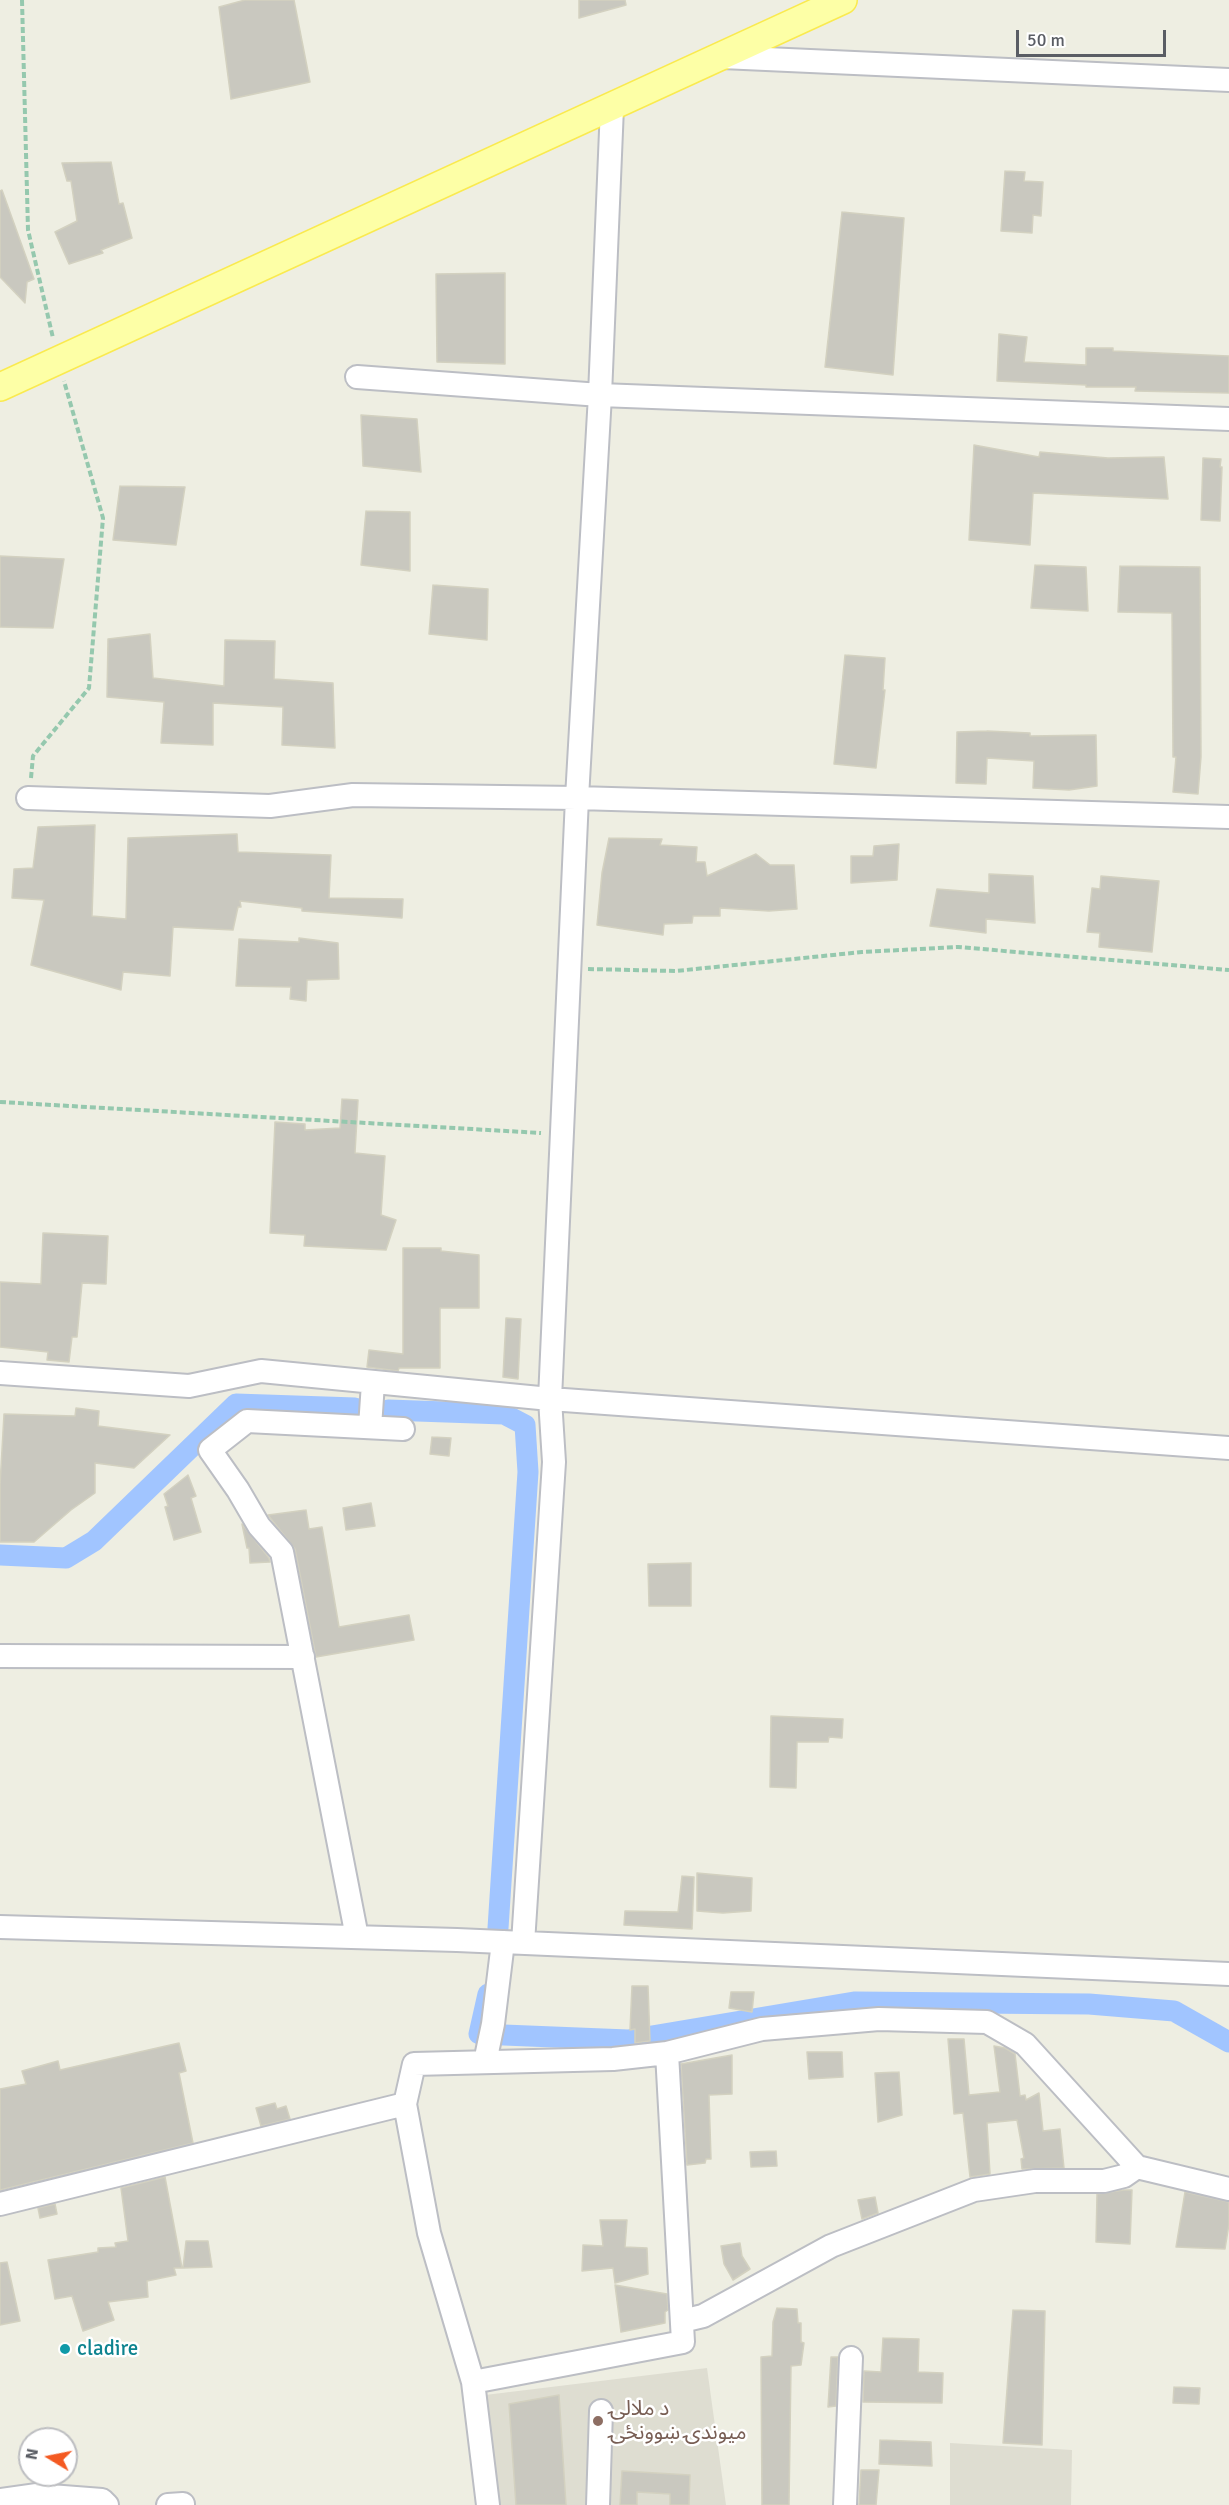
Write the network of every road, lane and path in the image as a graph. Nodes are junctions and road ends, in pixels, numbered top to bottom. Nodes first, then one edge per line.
1 (22, 0) edge
2 (843, 0) edge
3 (722, 57) junction
4 (1229, 80) edge
5 (612, 106) junction
6 (58, 361) junction
7 (357, 377) dead end
8 (0, 387) edge
9 (600, 395) junction
10 (1229, 419) edge
11 (28, 798) joint
12 (577, 798) junction
13 (1229, 817) edge
14 (569, 969) junction
15 (1229, 970) edge
16 (0, 1102) edge
17 (562, 1134) junction
18 (0, 1373) edge
19 (374, 1383) junction
20 (550, 1399) junction
21 (370, 1427) junction
22 (403, 1429) dead end
23 (1229, 1448) edge
24 (0, 1656) edge
25 (303, 1658) junction
26 (0, 1927) edge
27 (357, 1937) junction
28 (513, 1942) junction
29 (1229, 1974) edge
30 (667, 2053) junction
31 (487, 2055) junction
32 (405, 2104) junction
33 (1137, 2167) junction
34 (1229, 2188) edge
35 (0, 2204) edge
36 (682, 2321) junction
37 (851, 2358) dead end
38 (473, 2382) junction
39 (601, 2411) dead end
40 (0, 2500) edge
41 (106, 2505) edge
42 (488, 2505) edge
43 (598, 2505) edge
44 (845, 2505) edge

1 - 6 path
2 - 3 main road
3 - 4 street
3 - 5 main road
5 - 6 main road
5 - 9 street
6 - 8 main road
6 - 11 path
7 - 9 street
9 - 10 street
9 - 12 street
11 - 12 street
12 - 13 street
12 - 14 street
14 - 15 path
14 - 17 street
16 - 17 path
17 - 20 street
18 - 19 street
19 - 20 street
19 - 21 street
20 - 23 street
20 - 28 street
21 - 22 street
21 - 25 street
24 - 25 street
25 - 27 street
26 - 27 street
27 - 28 street
28 - 29 street
28 - 31 street
30 - 31 street
30 - 33 street
30 - 36 street
31 - 32 street
32 - 35 street
32 - 38 street
33 - 34 street
33 - 36 street
36 - 38 street
37 - 44 street
38 - 42 street
39 - 43 street
40 - 41 street

